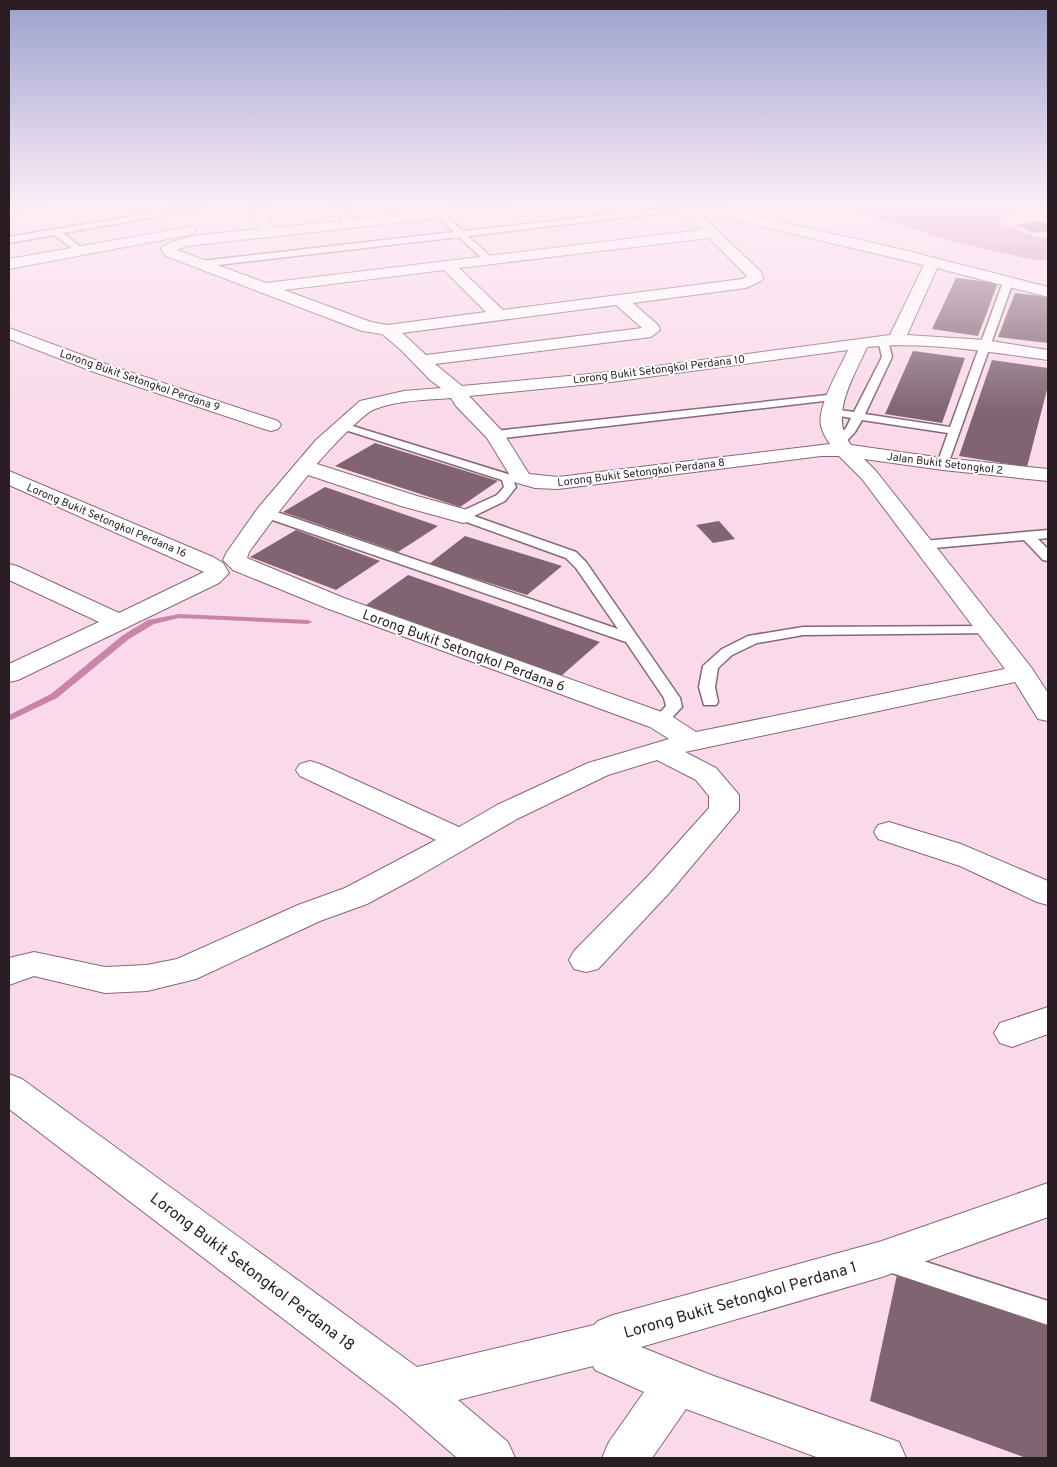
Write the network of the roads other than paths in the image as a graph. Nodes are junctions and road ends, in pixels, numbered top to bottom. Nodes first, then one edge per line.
1 (232, 275) edge
2 (369, 275) edge
3 (458, 275) edge
4 (754, 275) edge
5 (926, 275) edge
6 (980, 275) edge
7 (1008, 282) junction
8 (265, 288) junction
9 (1048, 292) edge
10 (620, 300) junction
11 (500, 316) junction
12 (378, 329) junction
13 (9, 333) edge
14 (890, 339) junction
15 (860, 343) junction
16 (985, 345) junction
17 (1048, 355) edge
18 (420, 361) junction
19 (457, 392) junction
20 (834, 405) junction
21 (859, 416) junction
22 (271, 425) dead end
23 (343, 426) junction
24 (955, 430) junction
25 (495, 435) junction
26 (841, 446) junction
27 (943, 464) junction
28 (304, 467) junction
29 (1048, 475) edge
30 (9, 477) edge
31 (266, 513) junction
32 (463, 516) junction
33 (1048, 534) edge
34 (1028, 536) junction
35 (923, 545) junction
36 (1048, 557) edge
37 (235, 560) joint
38 (9, 571) edge
39 (120, 622) junction
40 (989, 630) junction
41 (629, 638) junction
42 (1022, 673) junction
43 (9, 674) edge
44 (710, 702) dead end
45 (1048, 713) edge
46 (660, 736) junction
47 (310, 770) dead end
48 (889, 832) dead end
49 (460, 839) junction
50 (1048, 894) edge
51 (586, 960) dead end
52 (9, 973) edge
53 (1048, 1020) edge
54 (1012, 1033) dead end
55 (9, 1089) edge
56 (1048, 1200) edge
57 (882, 1259) junction
58 (1048, 1314) edge
59 (607, 1342) junction
60 (677, 1383) junction
61 (412, 1390) junction
62 (492, 1458) edge
63 (626, 1458) edge
64 (883, 1458) edge

1 - 8 street
2 - 8 street
3 - 11 street
4 - 10 street
5 - 14 street
6 - 7 street
7 - 9 street
7 - 16 lane
8 - 12 street
10 - 11 street
10 - 18 street
11 - 12 street
12 - 18 street, Lorong Bukit Setongkol Perdana 8
13 - 22 street, Lorong Bukit Setongkol Perdana 9
14 - 15 street, Lorong Bukit Setongkol Perdana 10
14 - 16 street, Lorong Bukit Setongkol Perdana 10
14 - 21 lane
15 - 19 street, Lorong Bukit Setongkol Perdana 10
15 - 20 street
16 - 17 street, Lorong Bukit Setongkol Perdana 10
16 - 24 lane
18 - 19 street, Lorong Bukit Setongkol Perdana 8
19 - 23 street, Lorong Bukit Setongkol Perdana 10
19 - 25 street, Lorong Bukit Setongkol Perdana 8
20 - 21 lane
20 - 25 lane
20 - 26 street
21 - 24 lane
21 - 26 lane
23 - 28 street, Lorong Bukit Setongkol Perdana 10
23 - 32 lane
24 - 27 lane
25 - 26 street, Lorong Bukit Setongkol Perdana 8
26 - 27 street, Jalan Bukit Setongkol 2
26 - 35 street
27 - 29 street, Jalan Bukit Setongkol 2
28 - 31 street, Lorong Bukit Setongkol Perdana 10
28 - 32 street
30 - 39 street, Lorong Bukit Setongkol Perdana 16
31 - 37 street, Lorong Bukit Setongkol Perdana 10
31 - 41 lane
32 - 41 lane
33 - 34 lane
34 - 35 lane
34 - 36 lane
35 - 40 street
37 - 46 street, Lorong Bukit Setongkol Perdana 6
38 - 39 street
39 - 43 street
40 - 42 street
40 - 44 lane
41 - 46 lane
42 - 45 street
42 - 46 street
46 - 49 street
46 - 51 street, Lorong Bukit Setongkol Perdana 6
47 - 49 street
48 - 50 street
49 - 52 street
53 - 54 street
55 - 61 street, Lorong Bukit Setongkol Perdana 18
56 - 57 street, Lorong Bukit Setongkol Perdana 1
57 - 58 lane
57 - 59 street, Lorong Bukit Setongkol Perdana 1
59 - 60 street, Lorong Bukit Setongkol Perdana 1
59 - 61 street
60 - 63 street
60 - 64 street, Lorong Bukit Setongkol Perdana 1
61 - 62 street, Lorong Bukit Setongkol Perdana 18

